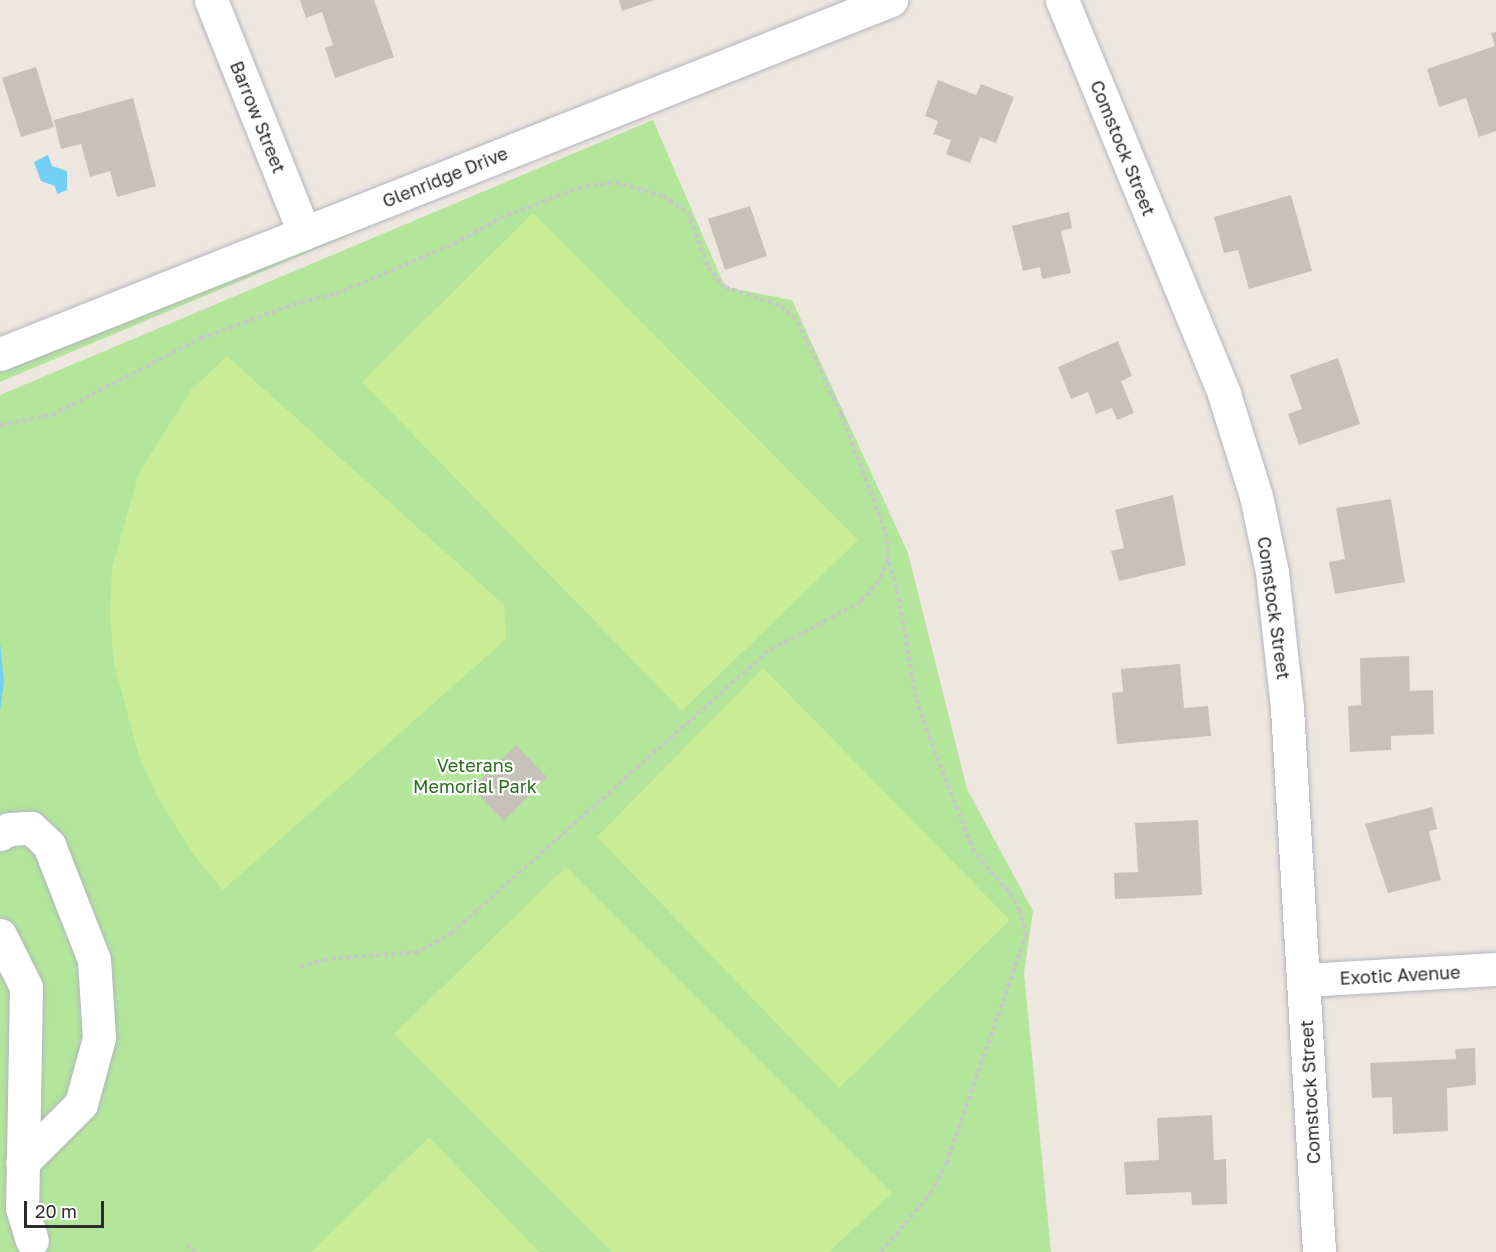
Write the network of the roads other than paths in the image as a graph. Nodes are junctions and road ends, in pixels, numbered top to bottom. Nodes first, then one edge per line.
1 (211, 0) edge
2 (891, 0) edge
3 (1062, 0) edge
4 (304, 233) junction
5 (0, 354) edge
6 (0, 834) edge
7 (0, 936) edge
8 (1496, 969) edge
9 (1304, 980) junction
10 (22, 1163) junction
11 (32, 1240) dead end
12 (1319, 1252) edge

1 - 4 street, Barrow Street
2 - 4 street, Glenridge Drive
3 - 9 street, Comstock Street
4 - 5 street, Glenridge Drive
6 - 10 street
7 - 10 street
8 - 9 street, Exotic Avenue
9 - 12 street, Comstock Street
10 - 11 street

